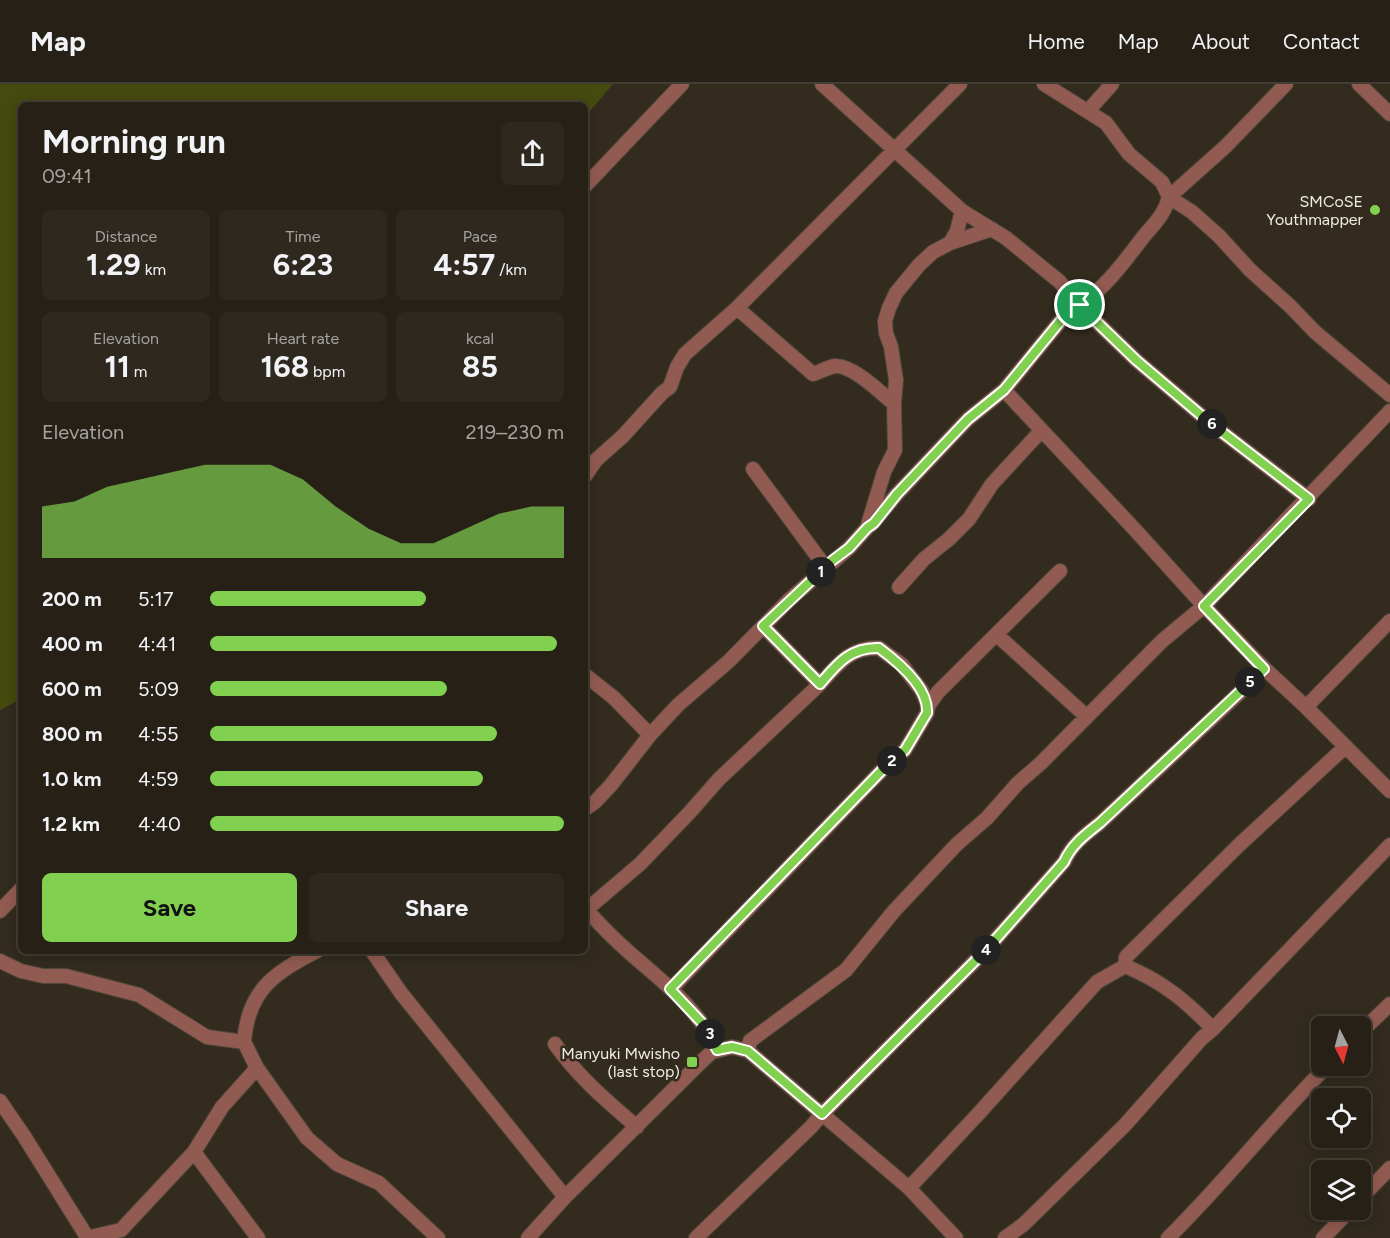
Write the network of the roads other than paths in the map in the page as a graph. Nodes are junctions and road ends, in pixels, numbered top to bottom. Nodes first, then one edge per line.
1 (682, 84) edge
2 (822, 84) edge
3 (960, 84) edge
4 (1044, 84) edge
5 (1112, 84) edge
6 (1286, 84) edge
7 (1359, 84) edge
8 (1088, 111) junction
9 (1390, 114) edge
10 (893, 150) junction
11 (588, 183) edge
12 (1169, 197) junction
13 (962, 212) junction
14 (992, 229) junction
15 (950, 243) junction
16 (1078, 303) junction
17 (736, 308) junction
18 (1004, 390) junction
19 (1390, 395) edge
20 (894, 404) junction
21 (1390, 411) edge
22 (1041, 431) junction
23 (753, 469) dead end
24 (588, 472) edge
25 (1309, 499) junction
26 (867, 528) junction
27 (826, 568) junction
28 (1060, 571) dead end
29 (899, 587) dead end
30 (1204, 606) junction
31 (1390, 621) edge
32 (763, 626) junction
33 (997, 635) junction
34 (1264, 669) junction
35 (588, 677) edge
36 (820, 684) junction
37 (928, 706) junction
38 (1306, 707) junction
39 (1086, 716) junction
40 (650, 735) junction
41 (1344, 747) junction
42 (1390, 791) edge
43 (588, 807) edge
44 (1390, 845) edge
45 (18, 892) edge
46 (588, 907) edge
47 (0, 911) edge
48 (588, 911) edge
49 (312, 954) edge
50 (374, 954) edge
51 (0, 960) edge
52 (1125, 966) junction
53 (670, 989) junction
54 (1390, 1004) edge
55 (1371, 1022) edge
56 (1213, 1029) junction
57 (244, 1042) junction
58 (555, 1044) dead end
59 (717, 1050) junction
60 (748, 1051) junction
61 (257, 1068) junction
62 (1317, 1076) edge
63 (0, 1101) edge
64 (822, 1114) junction
65 (637, 1127) junction
66 (194, 1152) junction
67 (1390, 1168) edge
68 (909, 1188) junction
69 (1371, 1188) edge
70 (565, 1197) junction
71 (1340, 1220) edge
72 (124, 1234) edge
73 (86, 1237) edge
74 (258, 1238) edge
75 (438, 1238) edge
76 (528, 1238) edge
77 (696, 1238) edge
78 (956, 1238) edge
79 (1005, 1238) edge
80 (1168, 1238) edge
81 (1323, 1238) edge

1 - 11 street
2 - 10 street
3 - 10 street
4 - 8 street
5 - 8 street
6 - 12 street
7 - 9 street
8 - 12 street
10 - 13 street
10 - 17 street
12 - 16 street
12 - 19 street
13 - 14 street
13 - 15 street
14 - 15 street
14 - 16 street
15 - 20 street
16 - 18 street
16 - 25 street
17 - 20 street
17 - 24 street
18 - 22 street
18 - 26 street
20 - 26 street
21 - 25 street
22 - 29 street
22 - 30 street
23 - 27 street
25 - 30 street
26 - 27 street
27 - 32 street
28 - 33 street
30 - 34 street
30 - 39 street
31 - 38 street
32 - 36 street
32 - 40 street
33 - 37 street
33 - 39 street
34 - 38 street
34 - 64 street
35 - 40 street
36 - 37 street
36 - 46 street
37 - 53 street
38 - 41 street
39 - 60 street
40 - 43 street
41 - 42 street
41 - 52 street
44 - 56 street
45 - 47 street
48 - 53 street
49 - 57 street
50 - 70 street
51 - 57 street
52 - 56 street
52 - 68 street
53 - 59 street
54 - 55 street
56 - 79 street
57 - 61 street
58 - 65 street
59 - 60 street
59 - 65 street
60 - 64 street
61 - 66 street
61 - 75 street
62 - 80 street
63 - 73 street
64 - 68 street
64 - 77 street
65 - 70 street
66 - 72 street
66 - 74 street
67 - 69 street
68 - 78 street
70 - 76 street
71 - 81 street
72 - 73 street

